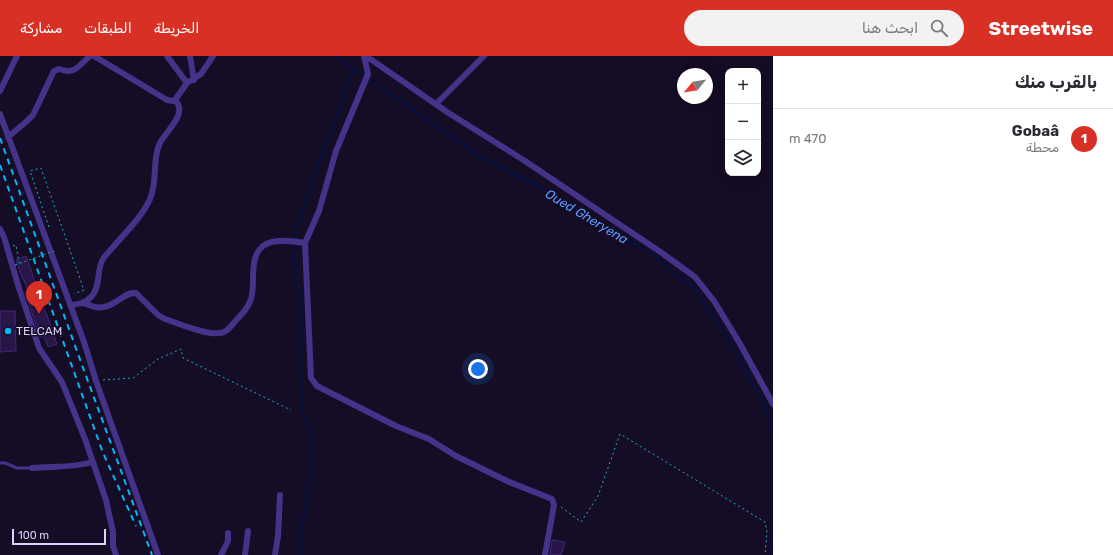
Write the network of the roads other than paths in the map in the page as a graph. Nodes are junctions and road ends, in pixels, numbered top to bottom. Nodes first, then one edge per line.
1 (17, 56) edge
2 (90, 56) edge
3 (94, 56) edge
4 (167, 56) edge
5 (190, 56) edge
6 (213, 56) edge
7 (365, 56) edge
8 (484, 56) edge
9 (194, 80) junction
10 (187, 83) junction
11 (0, 90) edge
12 (175, 100) junction
13 (438, 102) dead end
14 (0, 114) edge
15 (8, 137) junction
16 (0, 229) edge
17 (305, 243) junction
18 (84, 303) junction
19 (70, 305) junction
20 (773, 404) edge
21 (93, 462) junction
22 (0, 463) edge
23 (32, 468) joint
24 (280, 495) dead end
25 (248, 531) dead end
26 (228, 533) dead end
27 (116, 555) edge
28 (158, 555) edge
29 (221, 555) edge
30 (245, 555) edge
31 (275, 555) edge
32 (545, 555) edge

1 - 11 street
2 - 15 street
3 - 12 street
4 - 10 street
5 - 9 street
6 - 9 street
7 - 17 street
7 - 20 street
8 - 13 street
9 - 10 street
10 - 12 street
12 - 18 street
14 - 15 street
15 - 19 street
16 - 21 street
17 - 18 street
17 - 32 street
18 - 19 street
19 - 28 street
21 - 23 street
21 - 27 street
22 - 23 lane
24 - 31 street
25 - 30 street
26 - 29 street

